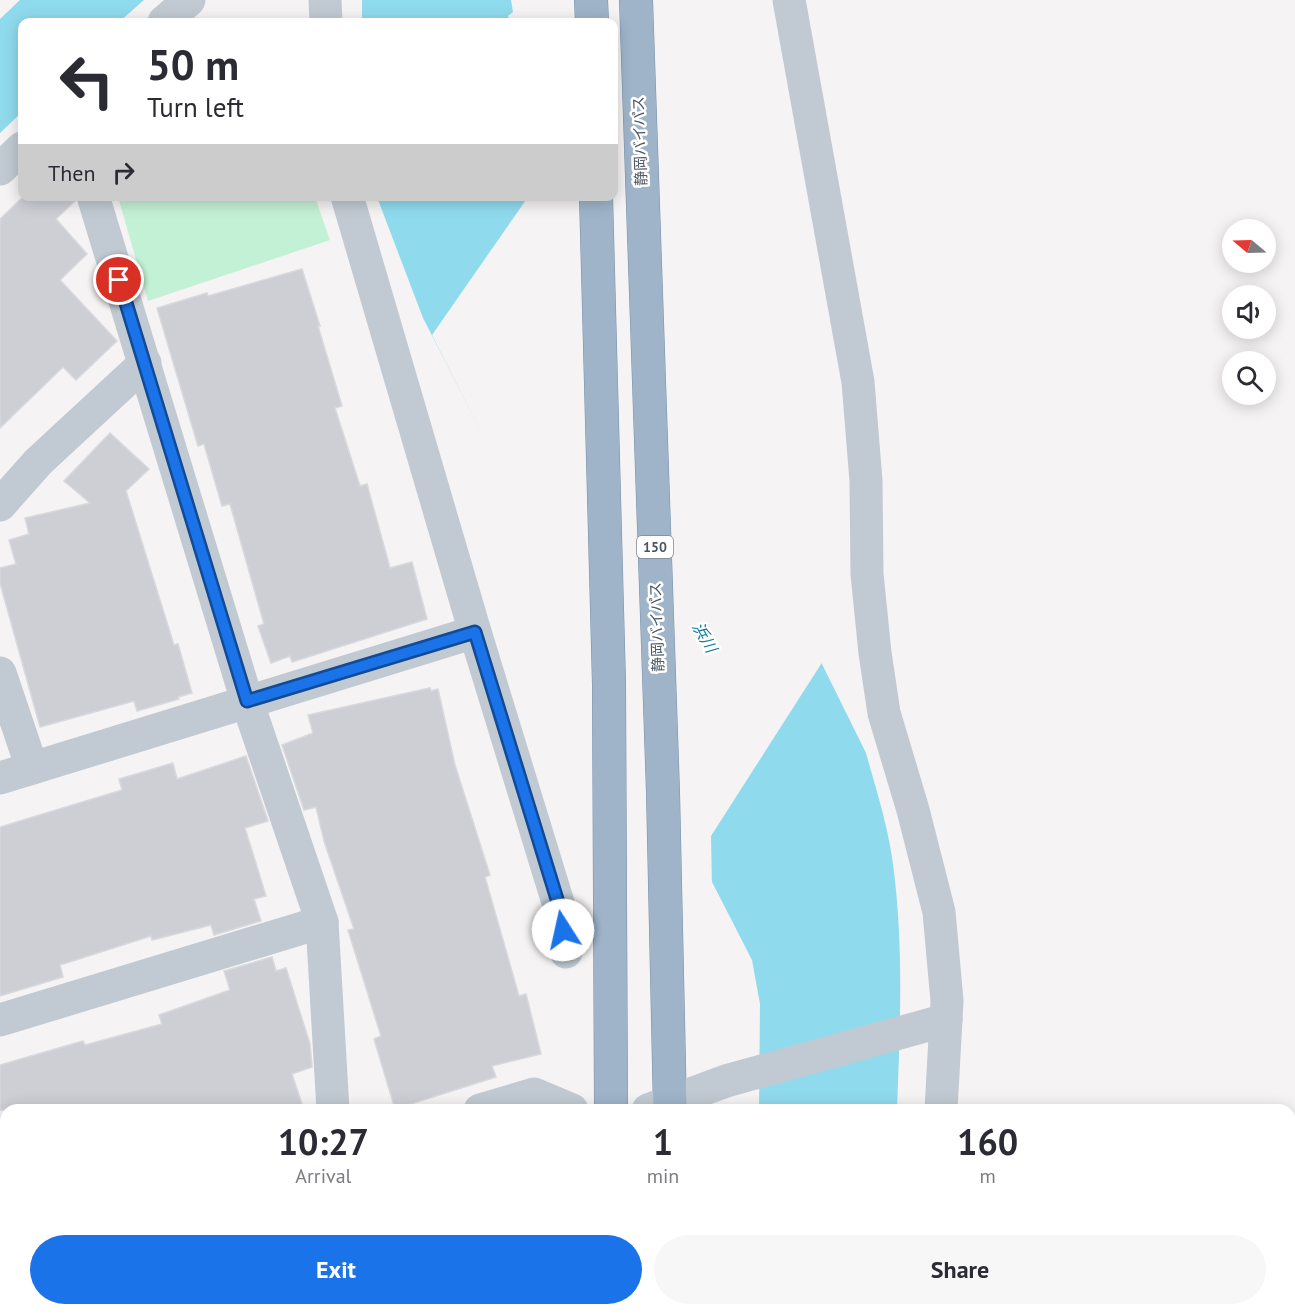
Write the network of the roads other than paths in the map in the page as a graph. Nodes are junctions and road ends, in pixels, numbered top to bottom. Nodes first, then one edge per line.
1 (189, 0) edge
2 (325, 0) edge
3 (591, 0) edge
4 (636, 0) edge
5 (789, 0) edge
6 (169, 18) edge
7 (326, 18) edge
8 (592, 18) edge
9 (18, 152) edge
10 (0, 169) edge
11 (95, 201) edge
12 (348, 201) edge
13 (596, 201) edge
14 (145, 363) junction
15 (0, 505) edge
16 (475, 632) junction
17 (0, 673) edge
18 (247, 701) junction
19 (32, 768) junction
20 (0, 778) edge
21 (322, 922) junction
22 (566, 952) dead end
23 (0, 1020) edge
24 (933, 1025) junction
25 (333, 1104) edge
26 (500, 1104) edge
27 (558, 1104) edge
28 (611, 1104) edge
29 (662, 1104) edge
30 (669, 1104) edge
31 (940, 1104) edge

1 - 6 street
2 - 7 street
3 - 8 highway
4 - 29 highway, 静岡バイパス / 150
5 - 24 street
9 - 10 street
11 - 14 street
12 - 16 street
13 - 28 highway
14 - 15 street
14 - 18 street
16 - 18 street
16 - 22 street
17 - 19 street
18 - 19 street
18 - 21 street
19 - 20 street
21 - 23 street
21 - 25 street
24 - 30 street
24 - 31 street
26 - 27 street

